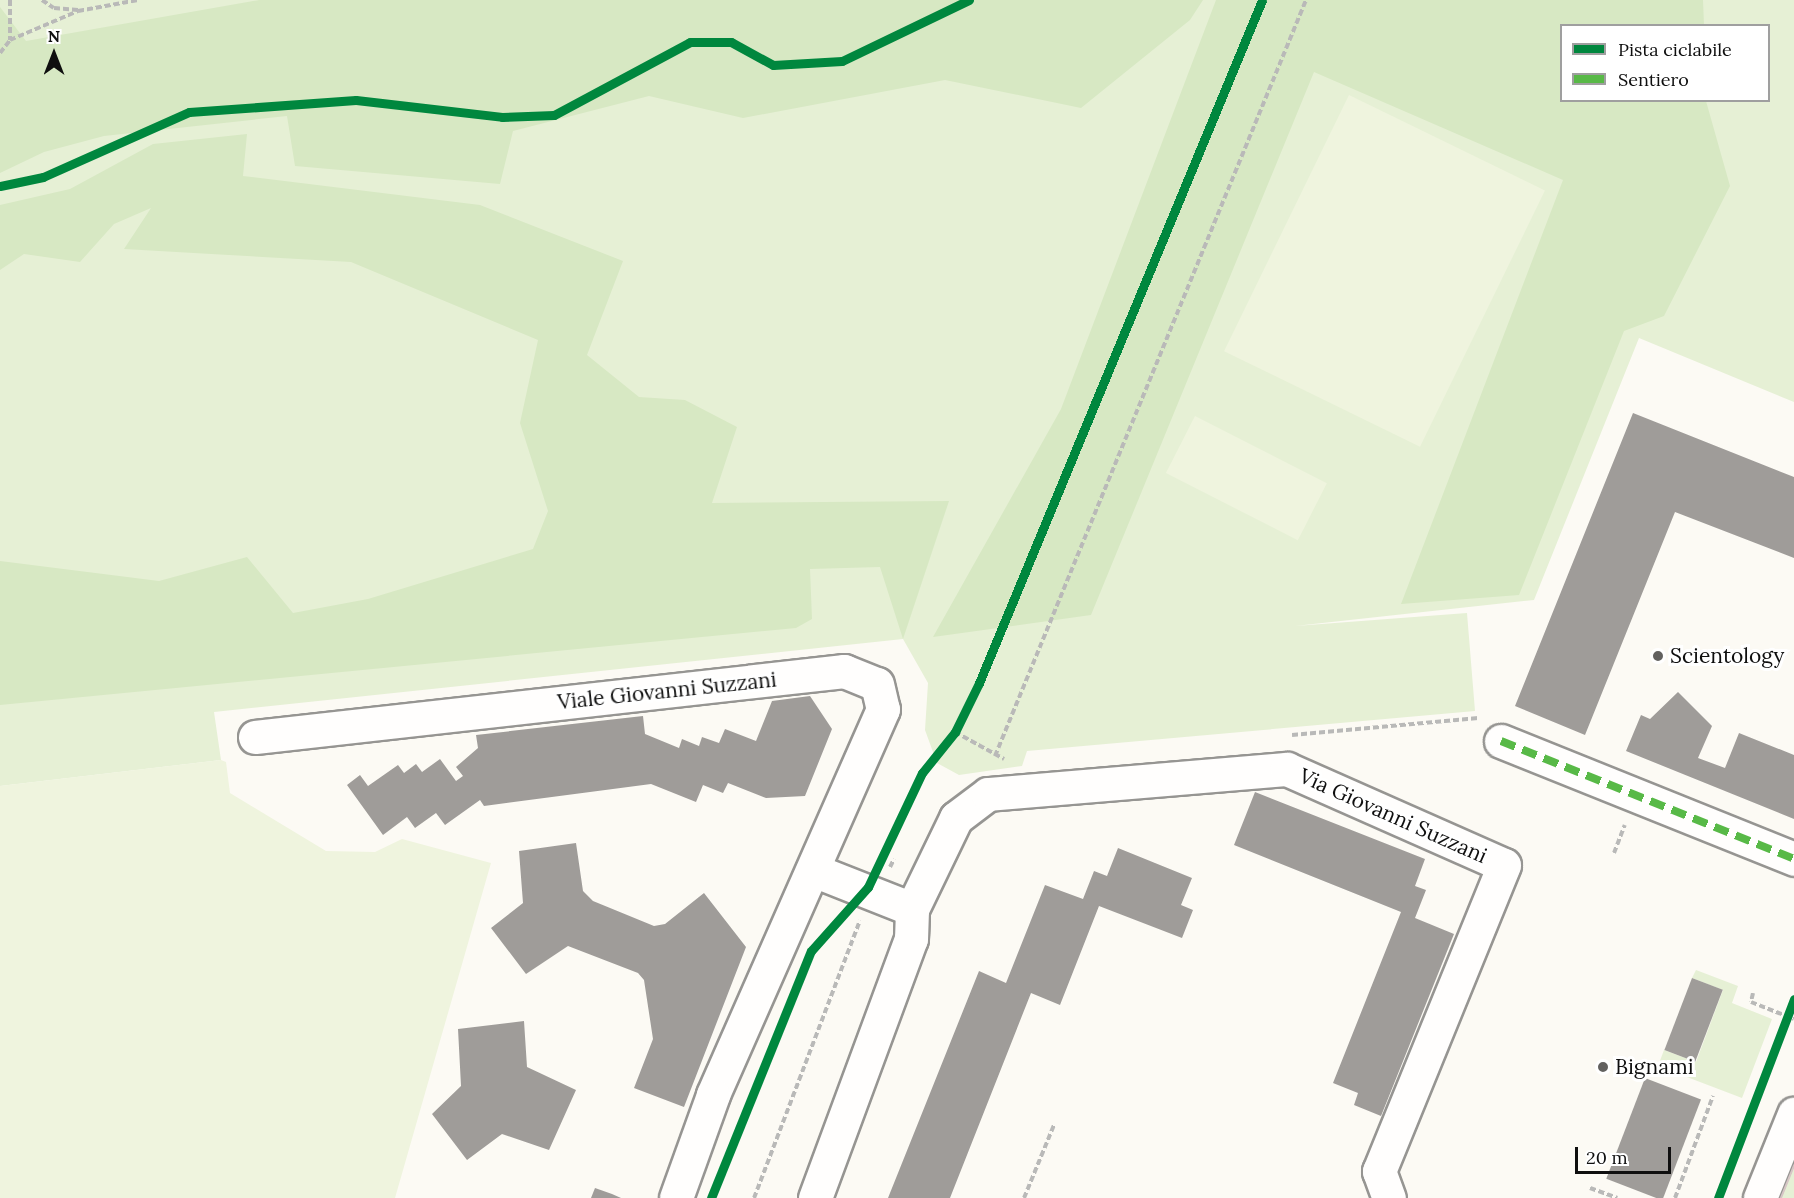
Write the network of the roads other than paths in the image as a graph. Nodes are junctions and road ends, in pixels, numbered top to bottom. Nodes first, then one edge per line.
1 (255, 737) dead end
2 (1501, 741) dead end
3 (1794, 858) edge
4 (813, 870) junction
5 (912, 909) junction
6 (1794, 1114) edge
7 (1384, 1184) edge
8 (676, 1198) edge
9 (815, 1198) edge
10 (1760, 1198) edge

1 - 4 street, Viale Giovanni Suzzani
2 - 3 street
4 - 5 street
4 - 8 street, Viale Giovanni Suzzani
5 - 7 street, Via Giovanni Suzzani
5 - 9 street
6 - 10 street

